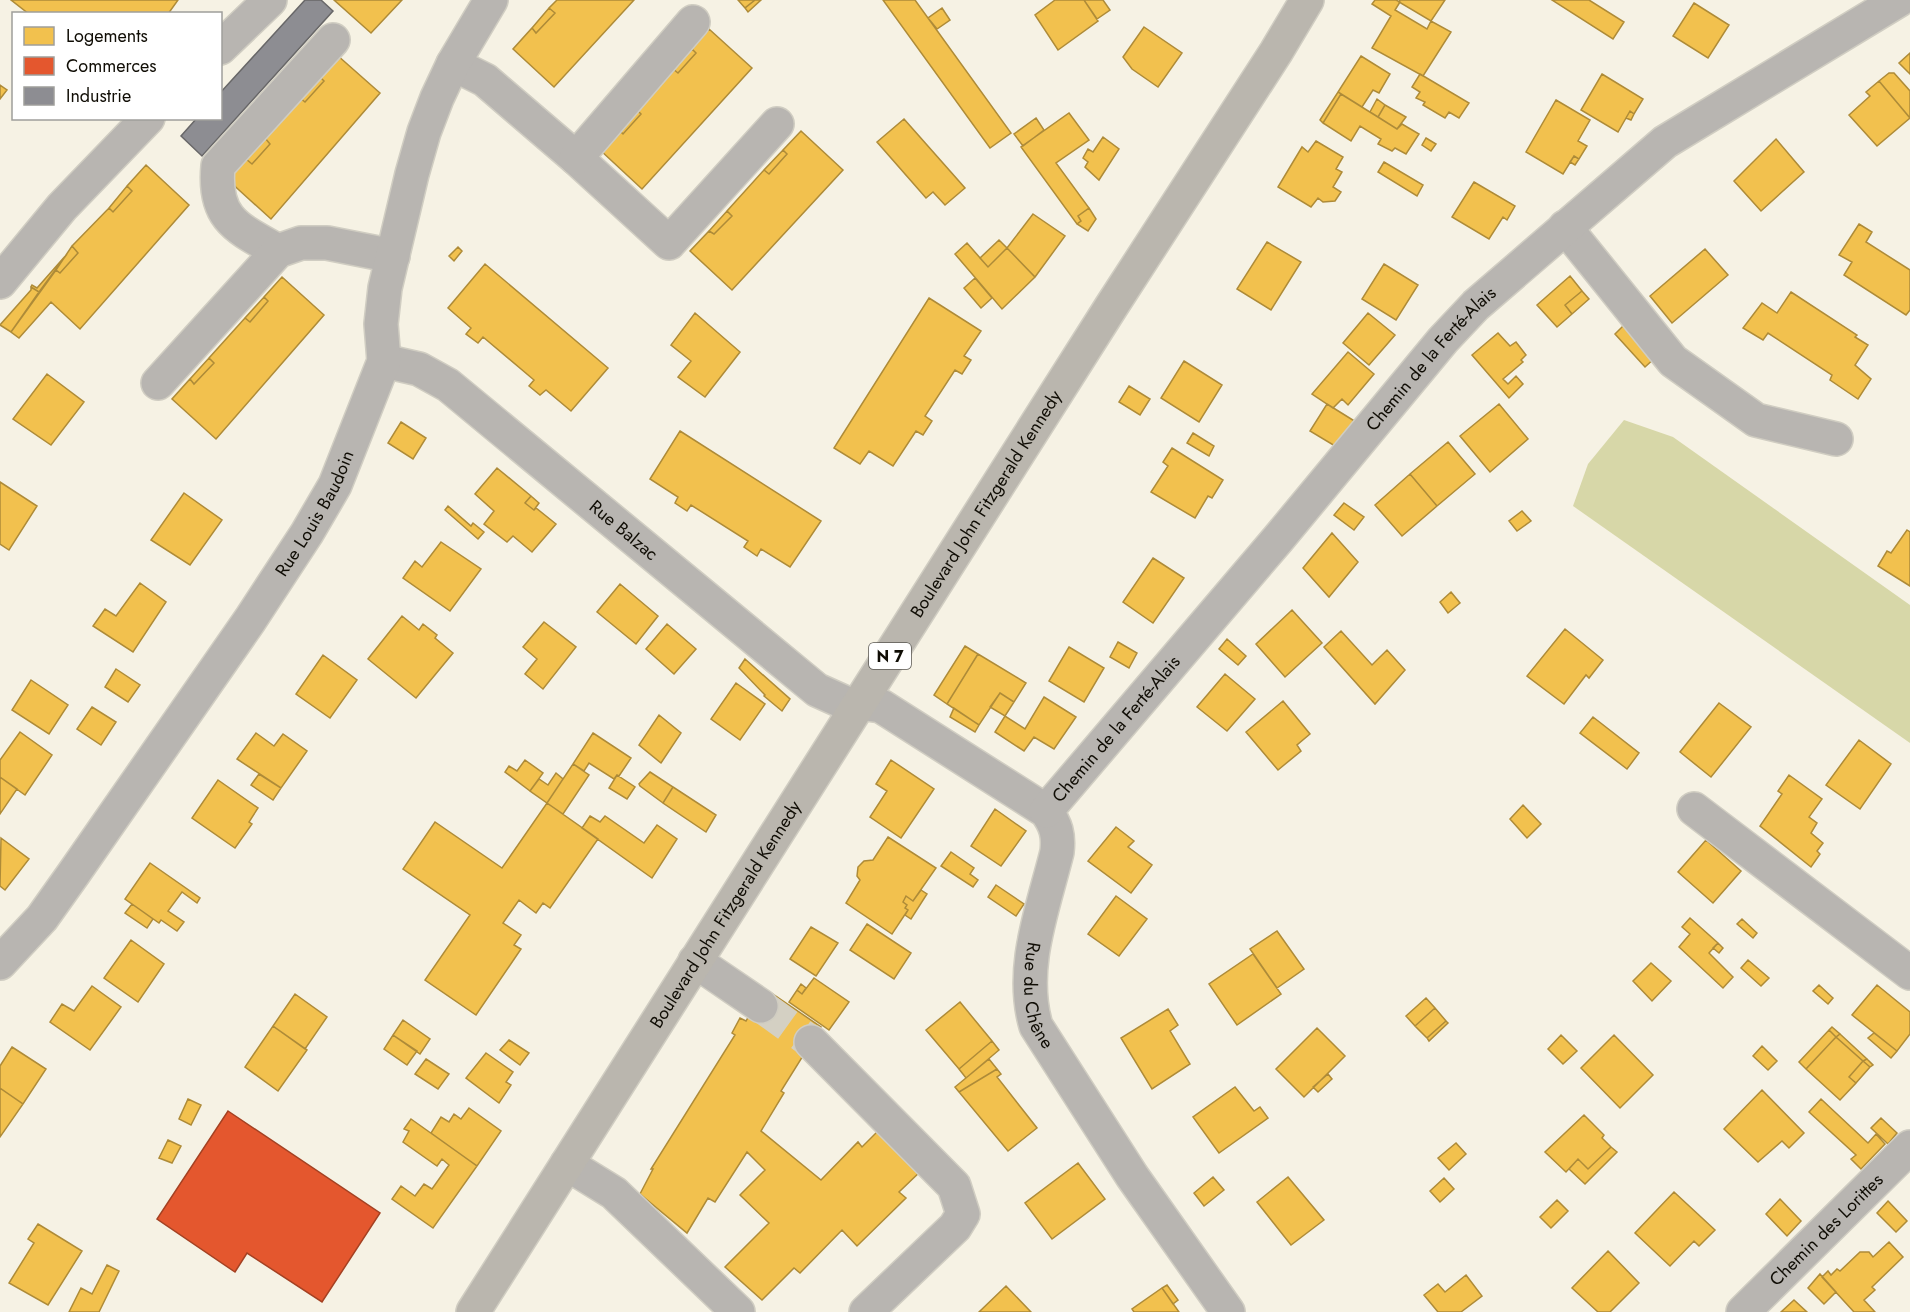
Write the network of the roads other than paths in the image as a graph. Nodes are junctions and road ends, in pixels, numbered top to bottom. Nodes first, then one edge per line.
1 (270, 0) edge
2 (491, 0) edge
3 (1307, 0) edge
4 (1899, 0) edge
5 (693, 22) dead end
6 (333, 40) dead end
7 (222, 46) edge
8 (453, 64) junction
9 (146, 120) edge
10 (777, 124) dead end
11 (576, 158) junction
12 (1565, 227) junction
13 (278, 251) junction
14 (393, 256) junction
15 (0, 282) edge
16 (384, 361) junction
17 (158, 383) dead end
18 (1836, 439) dead end
19 (860, 703) junction
20 (1694, 809) dead end
21 (1046, 811) junction
22 (695, 961) junction
23 (0, 963) edge
24 (1910, 973) edge
25 (761, 1006) tunnel mouth
26 (811, 1042) tunnel mouth
27 (1910, 1147) edge
28 (567, 1164) junction
29 (473, 1312) edge
30 (738, 1312) edge
31 (866, 1312) edge
32 (1228, 1312) edge
33 (1743, 1312) edge

1 - 7 street
2 - 8 street, Rue Louis Baudoin
3 - 19 main road, Boulevard John Fitzgerald Kennedy / N 7
4 - 12 street, Chemin de la Ferté-Alais
5 - 11 street
6 - 13 street
8 - 11 street
8 - 14 street, Rue Louis Baudoin
9 - 15 street
10 - 11 street
12 - 18 street
12 - 21 street, Chemin de la Ferté-Alais
13 - 14 street
13 - 17 street
14 - 16 street, Rue Louis Baudoin
16 - 19 street, Rue Balzac
16 - 23 street, Rue Louis Baudoin
19 - 21 street
19 - 22 main road, Boulevard John Fitzgerald Kennedy / N 7
20 - 24 street
21 - 32 street, Rue du Chêne
22 - 25 street
22 - 28 main road, Boulevard John Fitzgerald Kennedy / N 7
26 - 31 street
27 - 33 street, Chemin des Lorittes
28 - 29 main road, Boulevard John Fitzgerald Kennedy / N 7
28 - 30 street

